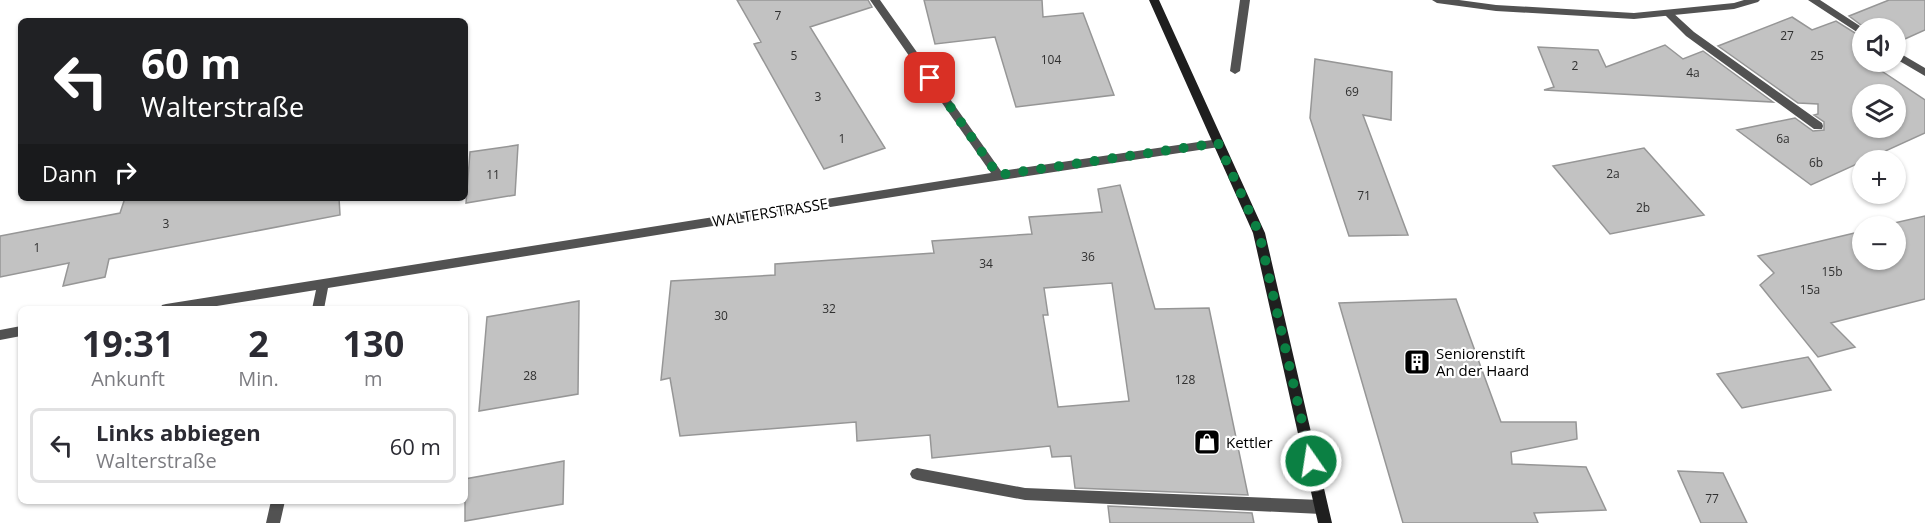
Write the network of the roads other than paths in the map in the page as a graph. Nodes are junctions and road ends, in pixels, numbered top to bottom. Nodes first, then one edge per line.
1 (875, 0) edge
2 (1154, 0) edge
3 (1245, 0) edge
4 (1437, 0) edge
5 (1755, 0) edge
6 (1813, 0) edge
7 (1668, 13) junction
8 (1852, 26) edge
9 (1906, 61) edge
10 (1235, 71) dead end
11 (1925, 73) edge
12 (1818, 126) dead end
13 (1218, 143) junction
14 (998, 175) junction
15 (323, 285) junction
16 (186, 306) edge
17 (319, 306) edge
18 (18, 332) edge
19 (0, 335) edge
20 (916, 474) dead end
21 (277, 504) edge
22 (1322, 507) junction
23 (273, 523) edge
24 (1325, 523) edge

1 - 14 street
2 - 13 street
3 - 10 street
4 - 7 street
5 - 7 street
6 - 8 street
7 - 12 street
9 - 11 street
13 - 14 street, WALTERSTRASSE
13 - 22 street
14 - 15 street, WALTERSTRASSE
15 - 16 street, WALTERSTRASSE
15 - 17 street
18 - 19 street
20 - 22 street
21 - 23 street
22 - 24 street

